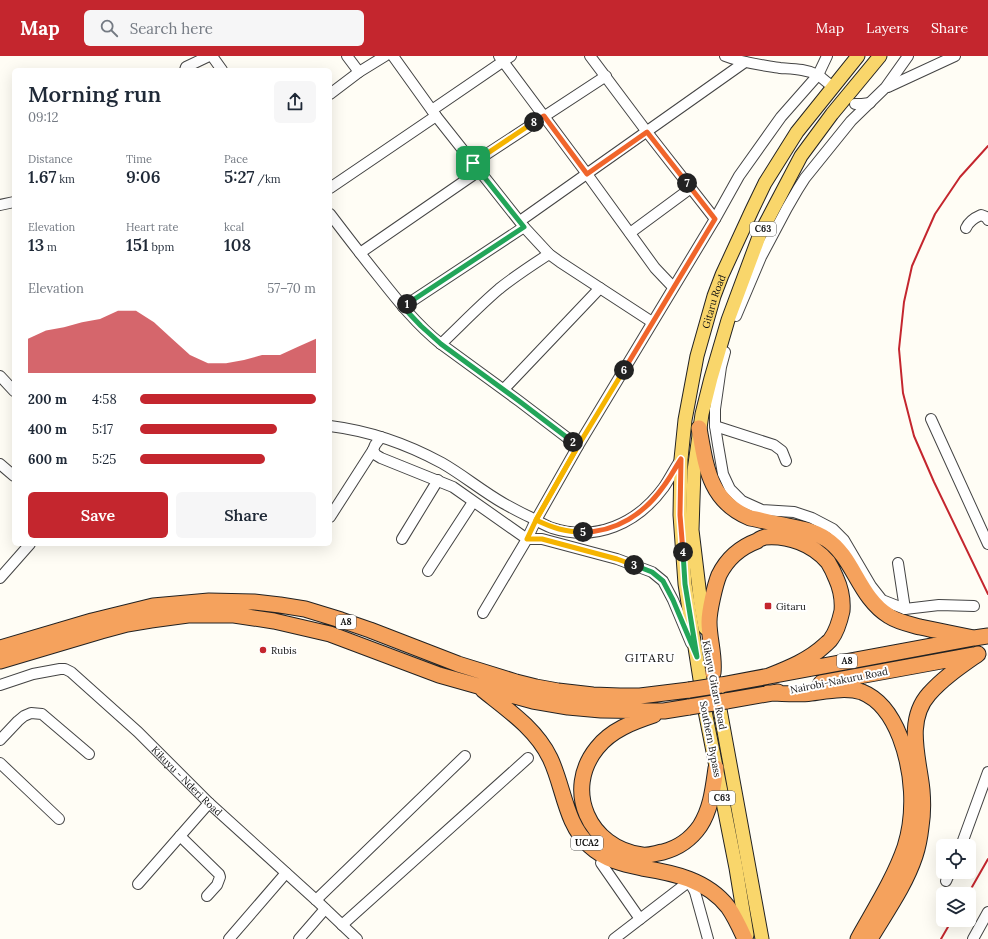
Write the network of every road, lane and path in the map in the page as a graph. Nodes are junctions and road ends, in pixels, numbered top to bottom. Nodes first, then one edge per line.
1 (211, 56) edge
2 (347, 56) edge
3 (385, 56) edge
4 (394, 56) edge
5 (590, 56) edge
6 (725, 56) edge
7 (827, 56) edge
8 (858, 56) edge
9 (880, 56) edge
10 (908, 56) edge
11 (955, 56) edge
12 (504, 58) edge
13 (746, 62) junction
14 (186, 68) edge
15 (220, 68) edge
16 (359, 72) junction
17 (818, 75) junction
18 (606, 76) junction
19 (828, 82) dead end
20 (886, 88) junction
21 (332, 92) edge
22 (870, 103) junction
23 (855, 104) dead end
24 (434, 113) junction
25 (544, 116) junction
26 (647, 132) junction
27 (476, 167) junction
28 (587, 174) junction
29 (332, 187) edge
30 (691, 188) junction
31 (12, 203) edge
32 (0, 205) edge
33 (332, 217) edge
34 (715, 219) junction
35 (988, 220) edge
36 (522, 224) junction
37 (966, 228) dead end
38 (630, 233) junction
39 (360, 253) junction
40 (549, 254) junction
41 (673, 287) junction
42 (600, 288) junction
43 (403, 307) junction
44 (652, 322) junction
45 (441, 344) junction
46 (0, 376) edge
47 (12, 389) edge
48 (504, 389) junction
49 (931, 419) dead end
50 (332, 426) edge
51 (715, 426) junction
52 (699, 428) junction
53 (381, 437) junction
54 (578, 446) junction
55 (373, 450) junction
56 (681, 459) junction
57 (786, 461) dead end
58 (0, 464) edge
59 (12, 474) edge
60 (438, 480) junction
61 (473, 502) junction
62 (332, 514) edge
63 (536, 520) junction
64 (402, 539) dead end
65 (527, 539) junction
66 (988, 544) edge
67 (28, 546) edge
68 (19, 556) junction
69 (898, 563) dead end
70 (0, 568) edge
71 (428, 571) dead end
72 (0, 578) edge
73 (974, 606) dead end
74 (905, 609) junction
75 (483, 612) dead end
76 (983, 636) edge
77 (0, 648) edge
78 (983, 652) edge
79 (697, 657) junction
80 (0, 661) edge
81 (769, 676) junction
82 (717, 679) junction
83 (0, 685) edge
84 (478, 686) junction
85 (768, 694) junction
86 (664, 711) junction
87 (0, 740) edge
88 (88, 754) dead end
89 (465, 756) dead end
90 (528, 758) dead end
91 (0, 763) edge
92 (716, 768) junction
93 (988, 772) edge
94 (209, 803) junction
95 (59, 819) dead end
96 (180, 836) junction
97 (964, 839) edge
98 (601, 863) dead end
99 (286, 873) junction
100 (138, 884) dead end
101 (207, 896) dead end
102 (316, 900) junction
103 (325, 909) junction
104 (988, 914) edge
105 (640, 919) junction
106 (342, 925) junction
107 (620, 937) edge
108 (229, 939) edge
109 (299, 939) edge
110 (357, 939) edge
111 (708, 939) edge
112 (746, 939) edge
113 (762, 939) edge
114 (858, 939) edge
115 (870, 939) edge
116 (973, 939) edge

1 - 14 street
1 - 15 street
2 - 16 street
3 - 16 street
4 - 24 street
5 - 18 street
6 - 13 street
7 - 17 street
8 - 56 main road, Gitaru Road / C63
9 - 52 main road, Gitaru Road / C63
10 - 20 street
11 - 20 street
12 - 24 street
12 - 25 street
13 - 17 street
13 - 26 street
16 - 21 street
17 - 19 street
17 - 34 street
18 - 25 street
18 - 26 street
20 - 22 street
22 - 23 street
22 - 51 street
24 - 27 street
24 - 29 street
25 - 27 street
25 - 28 street
26 - 28 street
26 - 30 street
27 - 36 street
27 - 39 street
28 - 36 street
28 - 38 street
30 - 34 street
30 - 38 street
31 - 32 street
33 - 39 street
34 - 41 street
35 - 37 street
36 - 40 street
36 - 43 street
38 - 41 street
39 - 43 street
40 - 42 street
40 - 45 street
41 - 44 street
42 - 44 street
42 - 48 street
43 - 45 street
44 - 54 street
45 - 48 street
46 - 47 street
48 - 54 street
49 - 66 street
50 - 53 street
51 - 57 street
51 - 74 street
52 - 76 highway, C63
52 - 82 main road, Kikuyu Gitaru Road / C63
53 - 55 street
53 - 63 street
54 - 63 street
55 - 60 street
55 - 62 street
56 - 63 street
56 - 79 main road, Gitaru Road / C63
58 - 59 street
60 - 61 street
60 - 64 street
61 - 65 street
61 - 71 street
63 - 65 street
65 - 75 street
65 - 79 street
67 - 68 street
68 - 70 street
68 - 72 street
69 - 74 street
73 - 74 street
76 - 81 highway, Nairobi-Nakuru Road / A8
77 - 82 highway, Nairobi-Nakuru Road / A8, bridge
78 - 85 highway, Nairobi-Nakuru Road / A8
78 - 115 highway
79 - 92 main road, Southern Bypass / C63
80 - 84 highway, A8
81 - 82 highway, Nairobi-Nakuru Road / A8
81 - 82 highway
82 - 113 main road, Kikuyu Gitaru Road / C63
83 - 94 street, Kikuyu - Nderi Road
84 - 86 highway, A8
84 - 112 highway, UCA2
85 - 86 highway, Nairobi-Nakuru Road / A8, bridge
85 - 114 highway
86 - 92 highway
87 - 88 street
89 - 102 street
90 - 106 street
91 - 95 street
92 - 112 main road, Southern Bypass / C63
93 - 97 street
94 - 96 street
94 - 99 street, Kikuyu - Nderi Road
96 - 100 street
96 - 101 street
98 - 105 street
99 - 102 street, Kikuyu - Nderi Road
99 - 108 street
102 - 103 street, Kikuyu - Nderi Road
103 - 106 street, Kikuyu - Nderi Road
103 - 109 street
104 - 116 street
105 - 107 street
105 - 111 street
106 - 110 street, Kikuyu - Nderi Road

